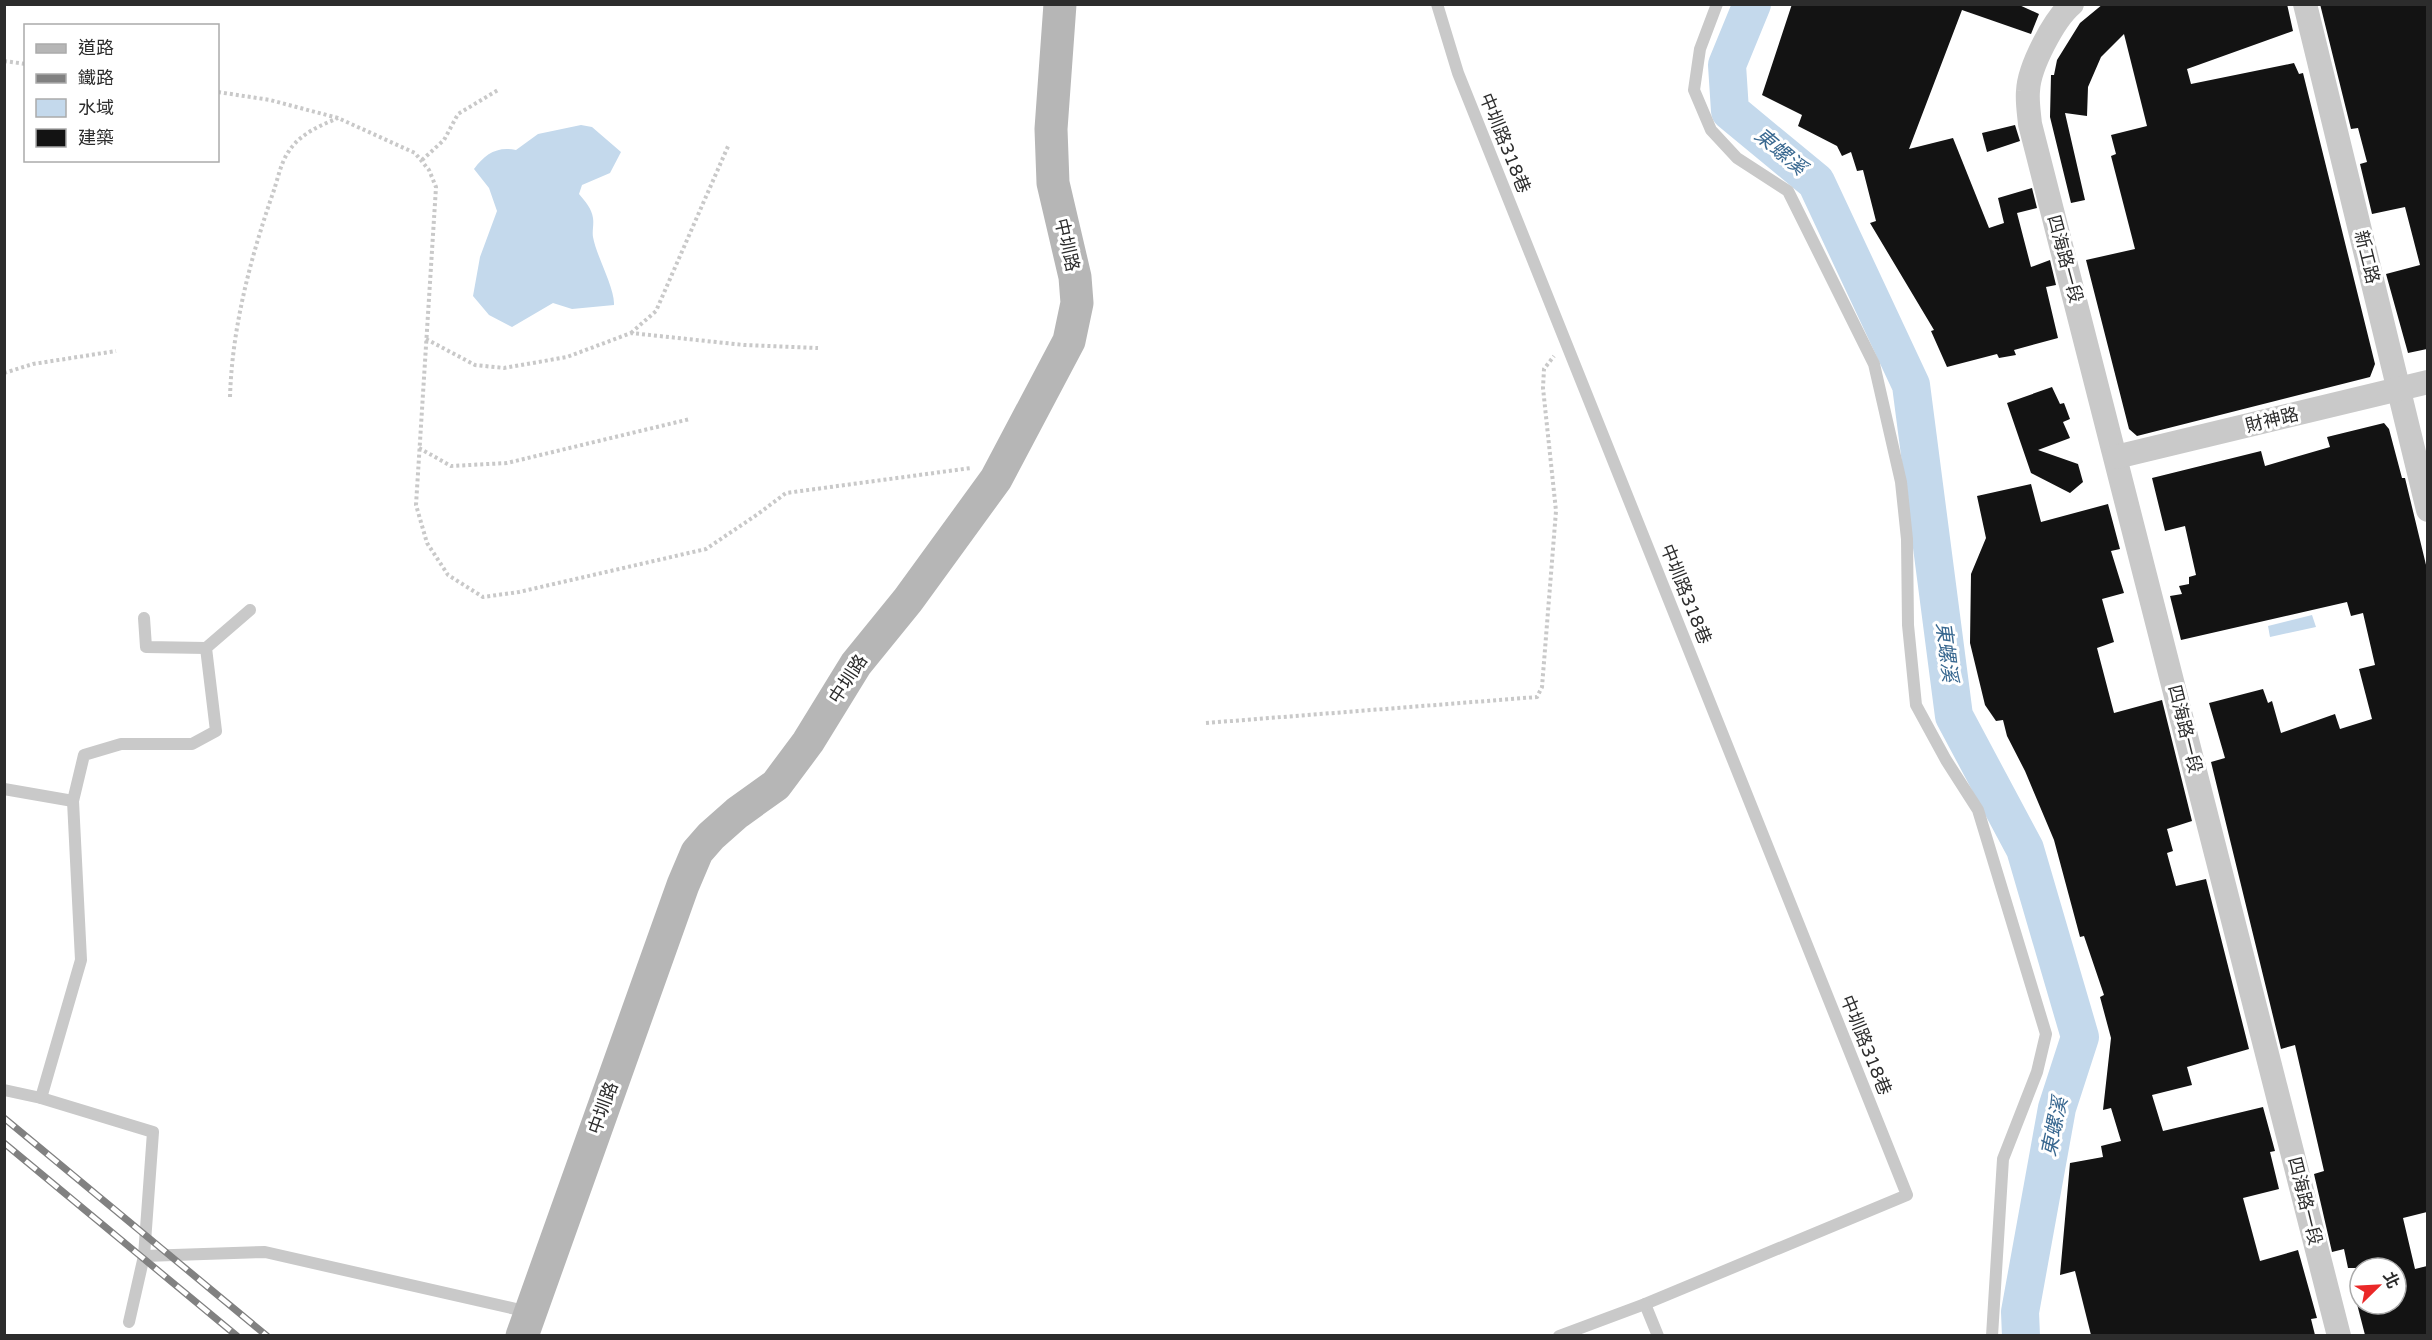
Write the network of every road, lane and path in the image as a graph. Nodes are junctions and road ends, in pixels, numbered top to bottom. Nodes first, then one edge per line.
1 (1060, 4) edge
2 (1437, 4) edge
3 (1717, 4) edge
4 (2072, 4) edge
5 (2305, 4) edge
6 (4, 61) edge
7 (24, 64) edge
8 (498, 90) dead end
9 (219, 92) edge
10 (338, 118) junction
11 (729, 144) dead end
12 (422, 160) junction
13 (631, 333) junction
14 (426, 339) junction
15 (1566, 344) junction
16 (818, 348) dead end
17 (117, 351) dead end
18 (4, 373) edge
19 (2427, 382) edge
20 (2399, 389) junction
21 (230, 397) dead end
22 (690, 419) dead end
23 (419, 448) junction
24 (2116, 457) junction
25 (996, 479) junction
26 (2427, 510) edge
27 (250, 610) dead end
28 (144, 618) dead end
29 (206, 648) junction
30 (1206, 723) dead end
31 (4, 789) edge
32 (73, 801) junction
33 (4, 1090) edge
34 (41, 1098) junction
35 (144, 1256) junction
36 (1645, 1304) junction
37 (129, 1322) dead end
38 (526, 1324) edge
39 (1559, 1335) edge
40 (1658, 1335) edge
41 (1992, 1335) edge
42 (2339, 1335) edge

1 - 25 street, 中圳路
2 - 15 lane, 中圳路318巷
3 - 41 lane
4 - 24 street, 四海路一段
5 - 20 street, 新工路
6 - 7 path
8 - 12 path
9 - 10 path
10 - 12 path
10 - 21 path
11 - 13 path
12 - 14 path
13 - 14 path
13 - 16 path
14 - 23 path
15 - 30 path
15 - 36 lane, 中圳路318巷
17 - 18 path
19 - 20 street, 財神路
20 - 24 street, 財神路
20 - 26 street, 新工路
22 - 23 path
23 - 25 path
24 - 42 street, 四海路一段
25 - 38 street, 中圳路
27 - 29 lane
28 - 29 lane
29 - 32 lane
31 - 32 lane
32 - 34 lane
33 - 34 lane
34 - 35 lane
35 - 37 lane
35 - 38 lane
36 - 39 lane
36 - 40 lane

